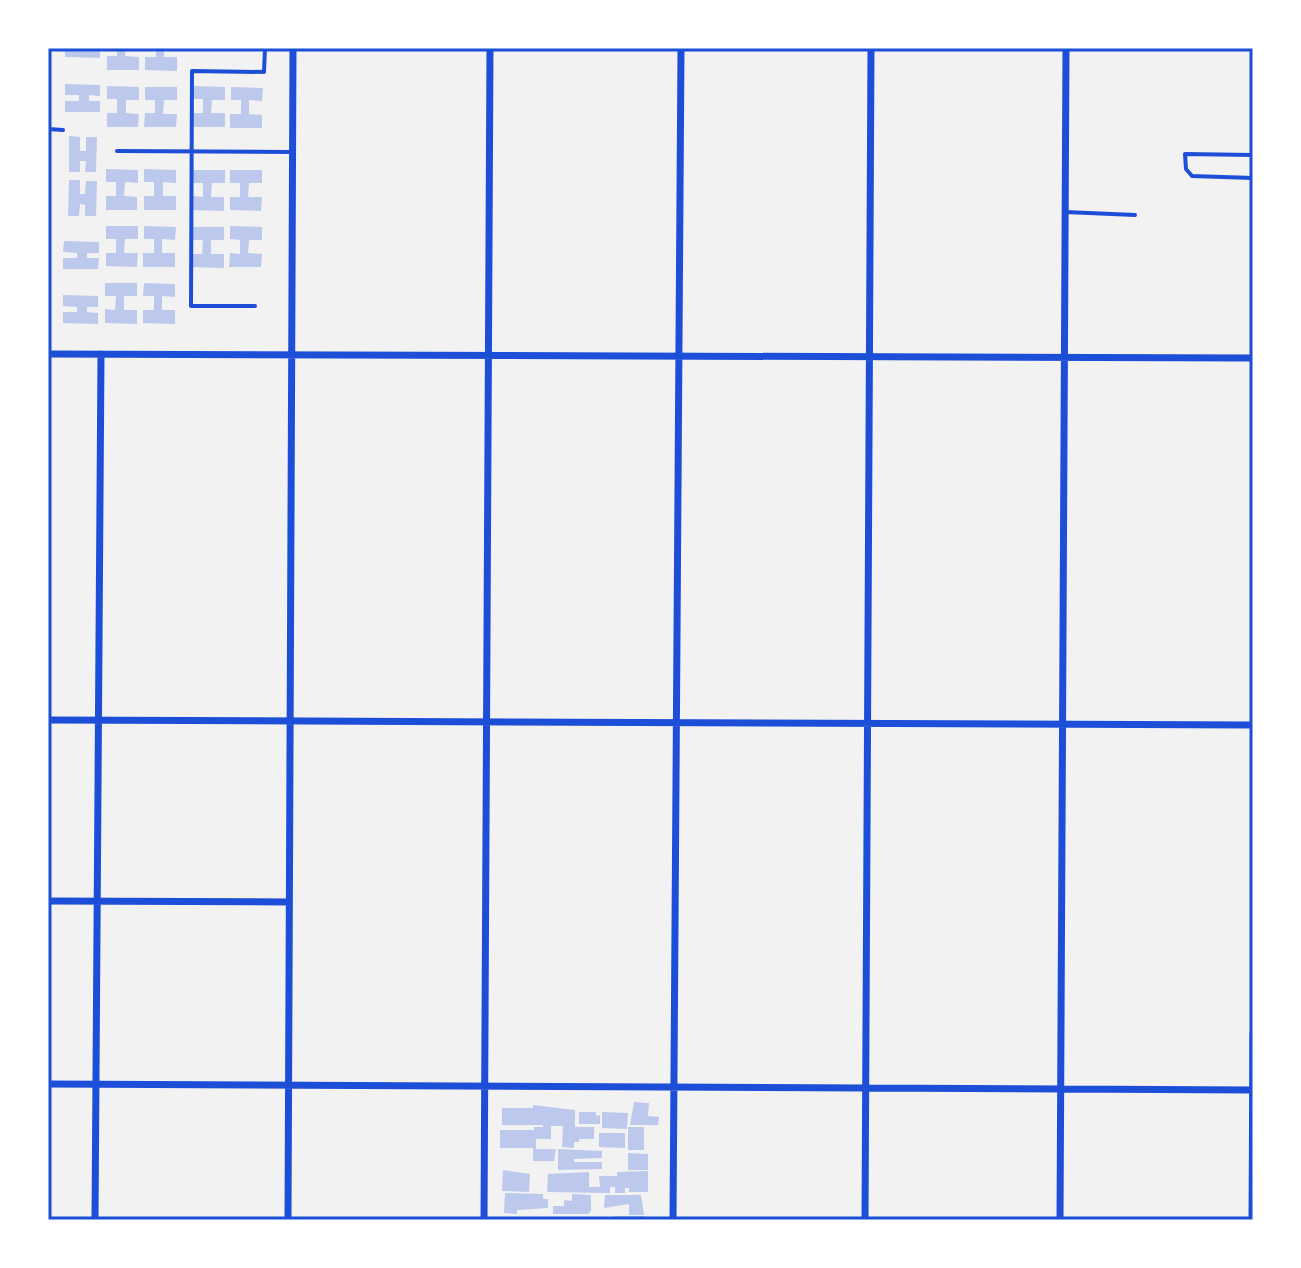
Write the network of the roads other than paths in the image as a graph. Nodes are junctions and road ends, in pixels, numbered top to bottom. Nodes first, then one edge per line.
1 (265, 48) edge
2 (293, 48) edge
3 (490, 48) edge
4 (681, 48) edge
5 (871, 48) edge
6 (1066, 48) edge
7 (48, 129) edge
8 (63, 130) dead end
9 (117, 151) dead end
10 (192, 151) junction
11 (292, 152) junction
12 (1253, 155) edge
13 (1253, 178) edge
14 (1065, 212) junction
15 (1135, 215) dead end
16 (255, 306) dead end
17 (48, 354) edge
18 (101, 354) junction
19 (291, 355) junction
20 (488, 356) junction
21 (679, 356) junction
22 (869, 357) junction
23 (1064, 357) junction
24 (1253, 358) edge
25 (48, 720) edge
26 (98, 720) junction
27 (290, 721) junction
28 (487, 722) junction
29 (676, 723) junction
30 (867, 723) junction
31 (1062, 724) junction
32 (1253, 725) edge
33 (48, 901) edge
34 (97, 901) junction
35 (289, 902) junction
36 (1253, 1034) edge
37 (48, 1084) edge
38 (96, 1084) junction
39 (288, 1085) junction
40 (485, 1086) junction
41 (674, 1087) junction
42 (865, 1088) junction
43 (1061, 1089) junction
44 (1253, 1090) edge
45 (95, 1220) edge
46 (288, 1220) edge
47 (484, 1220) edge
48 (673, 1220) edge
49 (865, 1220) edge
50 (1060, 1220) edge
51 (1252, 1220) edge

1 - 10 lane
2 - 11 street
3 - 20 street
4 - 21 street
5 - 22 street
6 - 14 street
7 - 8 lane
9 - 10 lane
10 - 11 lane
10 - 16 lane
11 - 19 street
12 - 13 lane
14 - 15 lane
14 - 23 street
17 - 18 street
18 - 19 street
18 - 26 street
19 - 20 street
19 - 27 street
20 - 21 street
20 - 28 street
21 - 22 street
21 - 29 street
22 - 23 street
22 - 30 street
23 - 24 street
23 - 31 street
25 - 26 street
26 - 27 street
26 - 34 street
27 - 28 street
27 - 35 street
28 - 29 street
28 - 40 street
29 - 30 street
29 - 41 street
30 - 31 street
30 - 42 street
31 - 32 street
31 - 43 street
33 - 34 street
34 - 35 street
34 - 38 street
35 - 39 street
36 - 44 street
37 - 38 street
38 - 39 street
38 - 45 street
39 - 40 street
39 - 46 street
40 - 41 street
40 - 47 street
41 - 42 street
41 - 48 street
42 - 43 street
42 - 49 street
43 - 44 street
43 - 50 street
44 - 51 street

